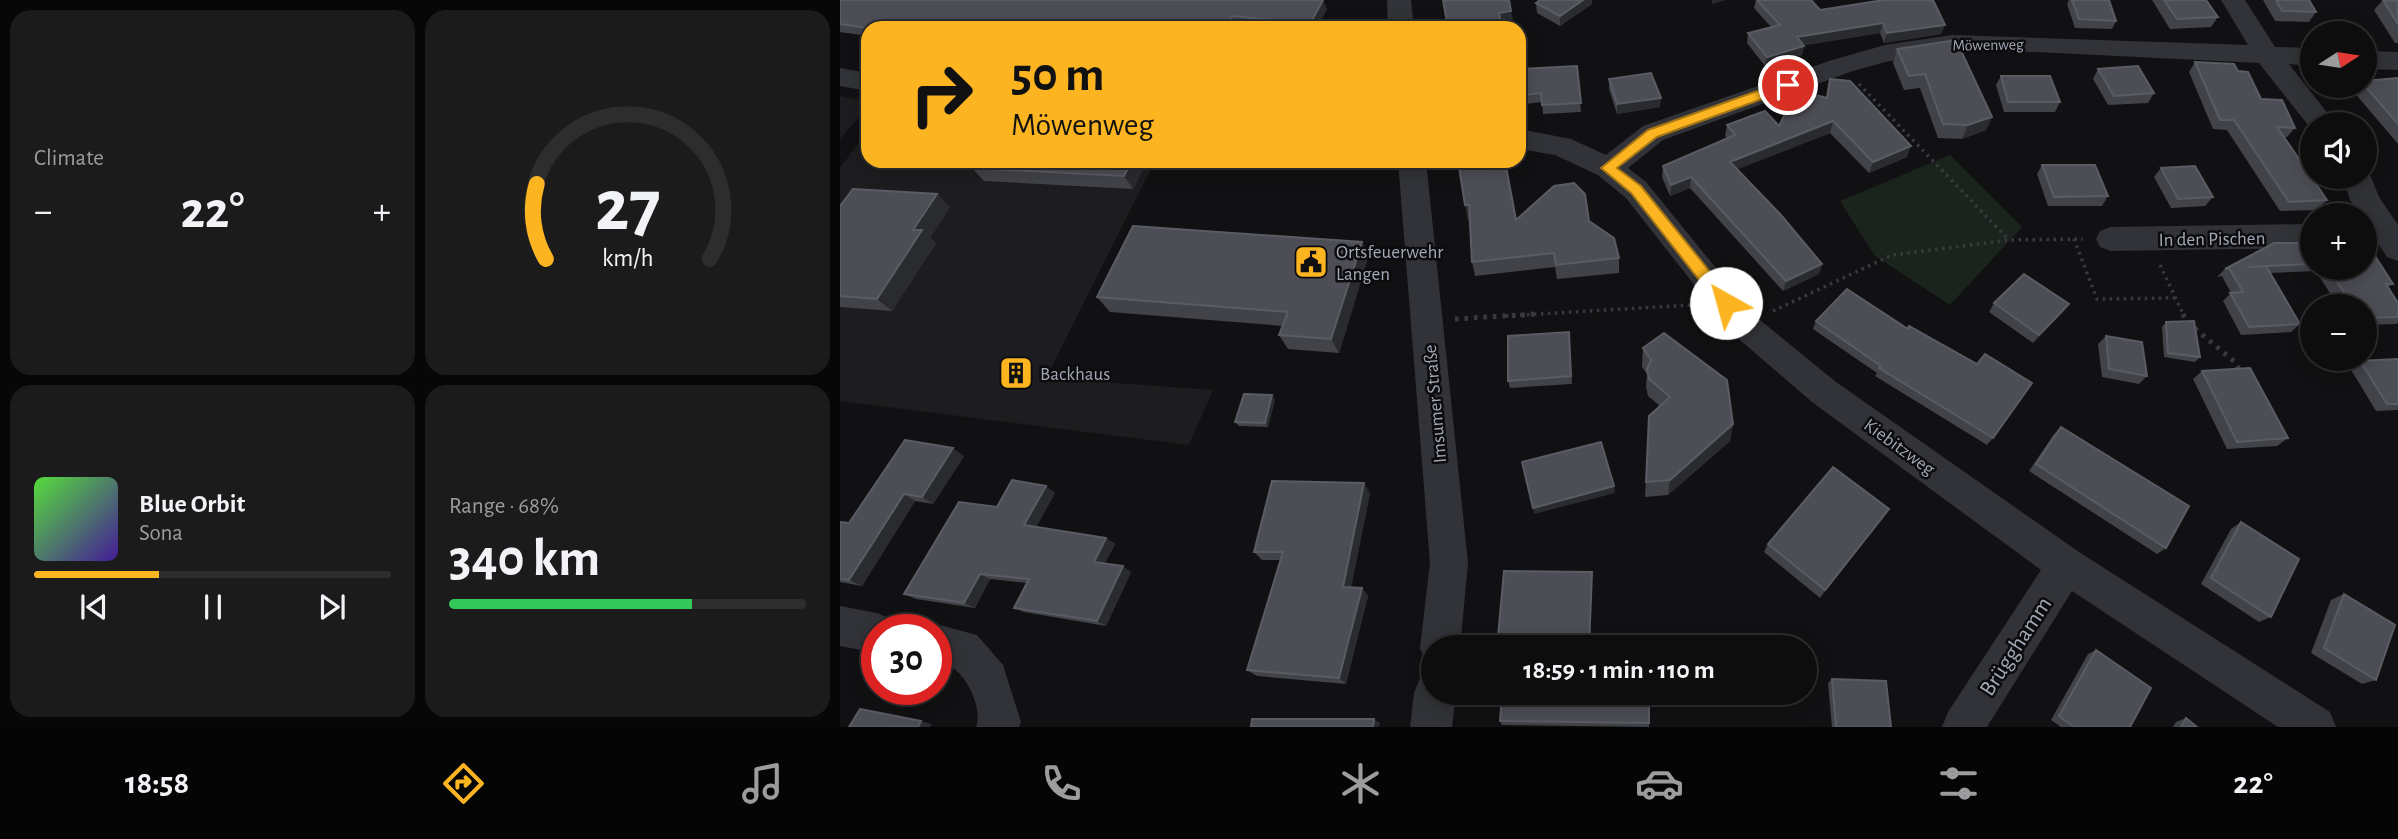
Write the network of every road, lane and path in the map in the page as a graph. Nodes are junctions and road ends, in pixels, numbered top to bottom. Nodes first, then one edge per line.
1 (1399, 0) edge
2 (2233, 0) edge
3 (1400, 21) edge
4 (2267, 55) junction
5 (2300, 56) edge
6 (2377, 60) edge
7 (2398, 61) edge
8 (1841, 66) junction
9 (840, 77) edge
10 (861, 81) edge
11 (2312, 112) edge
12 (1526, 140) edge
13 (1413, 168) edge
14 (1608, 168) junction
15 (2361, 189) edge
16 (2300, 236) edge
17 (2074, 239) junction
18 (2112, 239) joint
19 (2148, 239) junction
20 (2009, 240) junction
21 (2384, 240) edge
22 (2175, 298) junction
23 (1735, 314) junction
24 (1427, 321) junction
25 (2246, 382) edge
26 (2066, 565) junction
27 (840, 626) edge
28 (861, 630) edge
29 (1441, 635) edge
30 (952, 647) edge
31 (1434, 705) edge
32 (997, 727) edge
33 (1432, 727) edge
34 (1963, 727) edge
35 (2315, 727) edge

1 - 3 street
2 - 4 street
4 - 5 street, Möwenweg
4 - 8 street, Möwenweg
4 - 11 street
6 - 7 street
8 - 14 street, Möwenweg
8 - 20 path
9 - 10 street
12 - 14 street, Kiebitzweg
13 - 24 street, Imsumer Straße
14 - 23 street, Kiebitzweg
15 - 21 street
16 - 19 street, In den Pischen
17 - 18 path
17 - 20 path
17 - 22 path
18 - 19 street, In den Pischen
19 - 22 path
20 - 23 path
22 - 25 path
23 - 24 path
23 - 26 street, Kiebitzweg
24 - 29 street, Imsumer Straße
26 - 34 street, Brügghamm
26 - 35 street, Kiebitzweg
27 - 28 street
30 - 32 street
31 - 33 street

